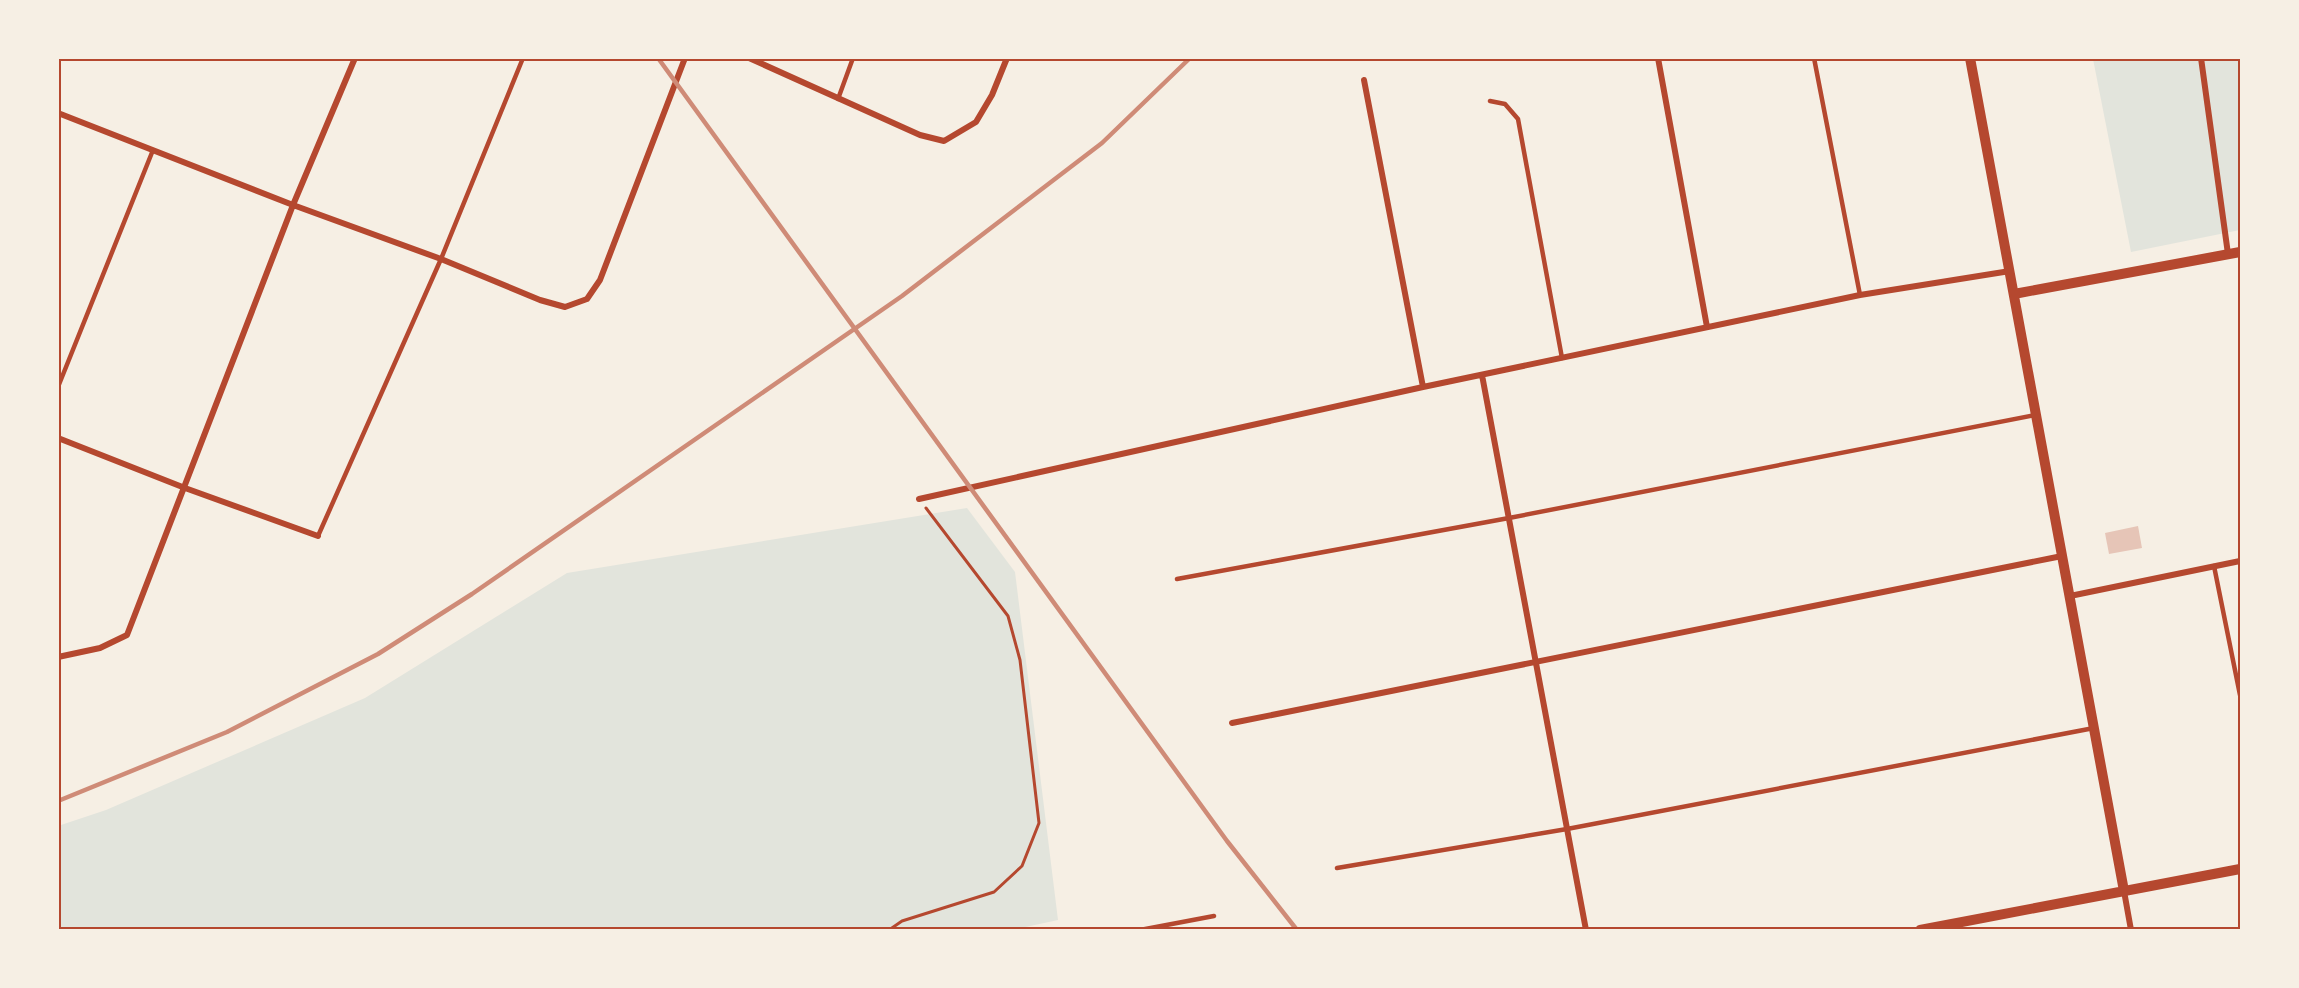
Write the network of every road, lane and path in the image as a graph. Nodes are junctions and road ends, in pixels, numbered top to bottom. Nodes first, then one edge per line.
1 (355, 58) edge
2 (523, 58) edge
3 (685, 58) edge
4 (749, 58) edge
5 (853, 58) edge
6 (1007, 58) edge
7 (1658, 58) edge
8 (1814, 58) edge
9 (1970, 58) edge
10 (2201, 58) edge
11 (1364, 80) dead end
12 (838, 99) junction
13 (1490, 101) dead end
14 (58, 113) edge
15 (153, 150) junction
16 (294, 205) junction
17 (2241, 252) edge
18 (2228, 254) junction
19 (441, 259) junction
20 (2010, 271) junction
21 (2014, 294) junction
22 (1860, 295) junction
23 (1707, 327) junction
24 (1562, 358) junction
25 (1482, 375) junction
26 (58, 387) edge
27 (1423, 387) junction
28 (2036, 415) junction
29 (58, 438) edge
30 (185, 488) junction
31 (920, 499) joint
32 (1509, 518) junction
33 (318, 536) joint
34 (2062, 556) junction
35 (2241, 561) edge
36 (2214, 566) junction
37 (1177, 579) dead end
38 (2070, 596) junction
39 (58, 657) edge
40 (1536, 662) junction
41 (2241, 695) edge
42 (1232, 723) dead end
43 (2094, 728) junction
44 (1567, 829) junction
45 (1337, 868) dead end
46 (2241, 869) edge
47 (2124, 891) junction
48 (1214, 916) dead end
49 (1953, 926) edge
50 (889, 930) edge
51 (1140, 930) edge
52 (1586, 930) edge
53 (1920, 930) edge
54 (2132, 930) edge

1 - 16 street
2 - 19 lane
3 - 19 street
4 - 12 street
5 - 12 lane
6 - 12 street
7 - 23 street
8 - 22 lane
9 - 20 street
10 - 18 street
11 - 27 street
13 - 24 lane
14 - 15 street
15 - 16 street
15 - 26 lane
16 - 19 street
16 - 30 street
17 - 18 street
18 - 21 street
19 - 33 lane
20 - 21 street
20 - 22 street
21 - 28 street
22 - 23 street
23 - 24 street
24 - 25 street
25 - 27 street
25 - 32 street
27 - 31 street
28 - 32 lane
28 - 34 street
29 - 30 street
30 - 33 street
30 - 39 street
31 - 50 path
32 - 37 lane
32 - 40 street
34 - 38 street
34 - 40 street
35 - 36 street
36 - 38 street
36 - 41 lane
38 - 43 street
40 - 42 street
40 - 44 street
43 - 44 lane
43 - 47 street
44 - 45 lane
44 - 52 street
46 - 47 street
47 - 49 street
47 - 54 street
48 - 51 lane
49 - 53 street

